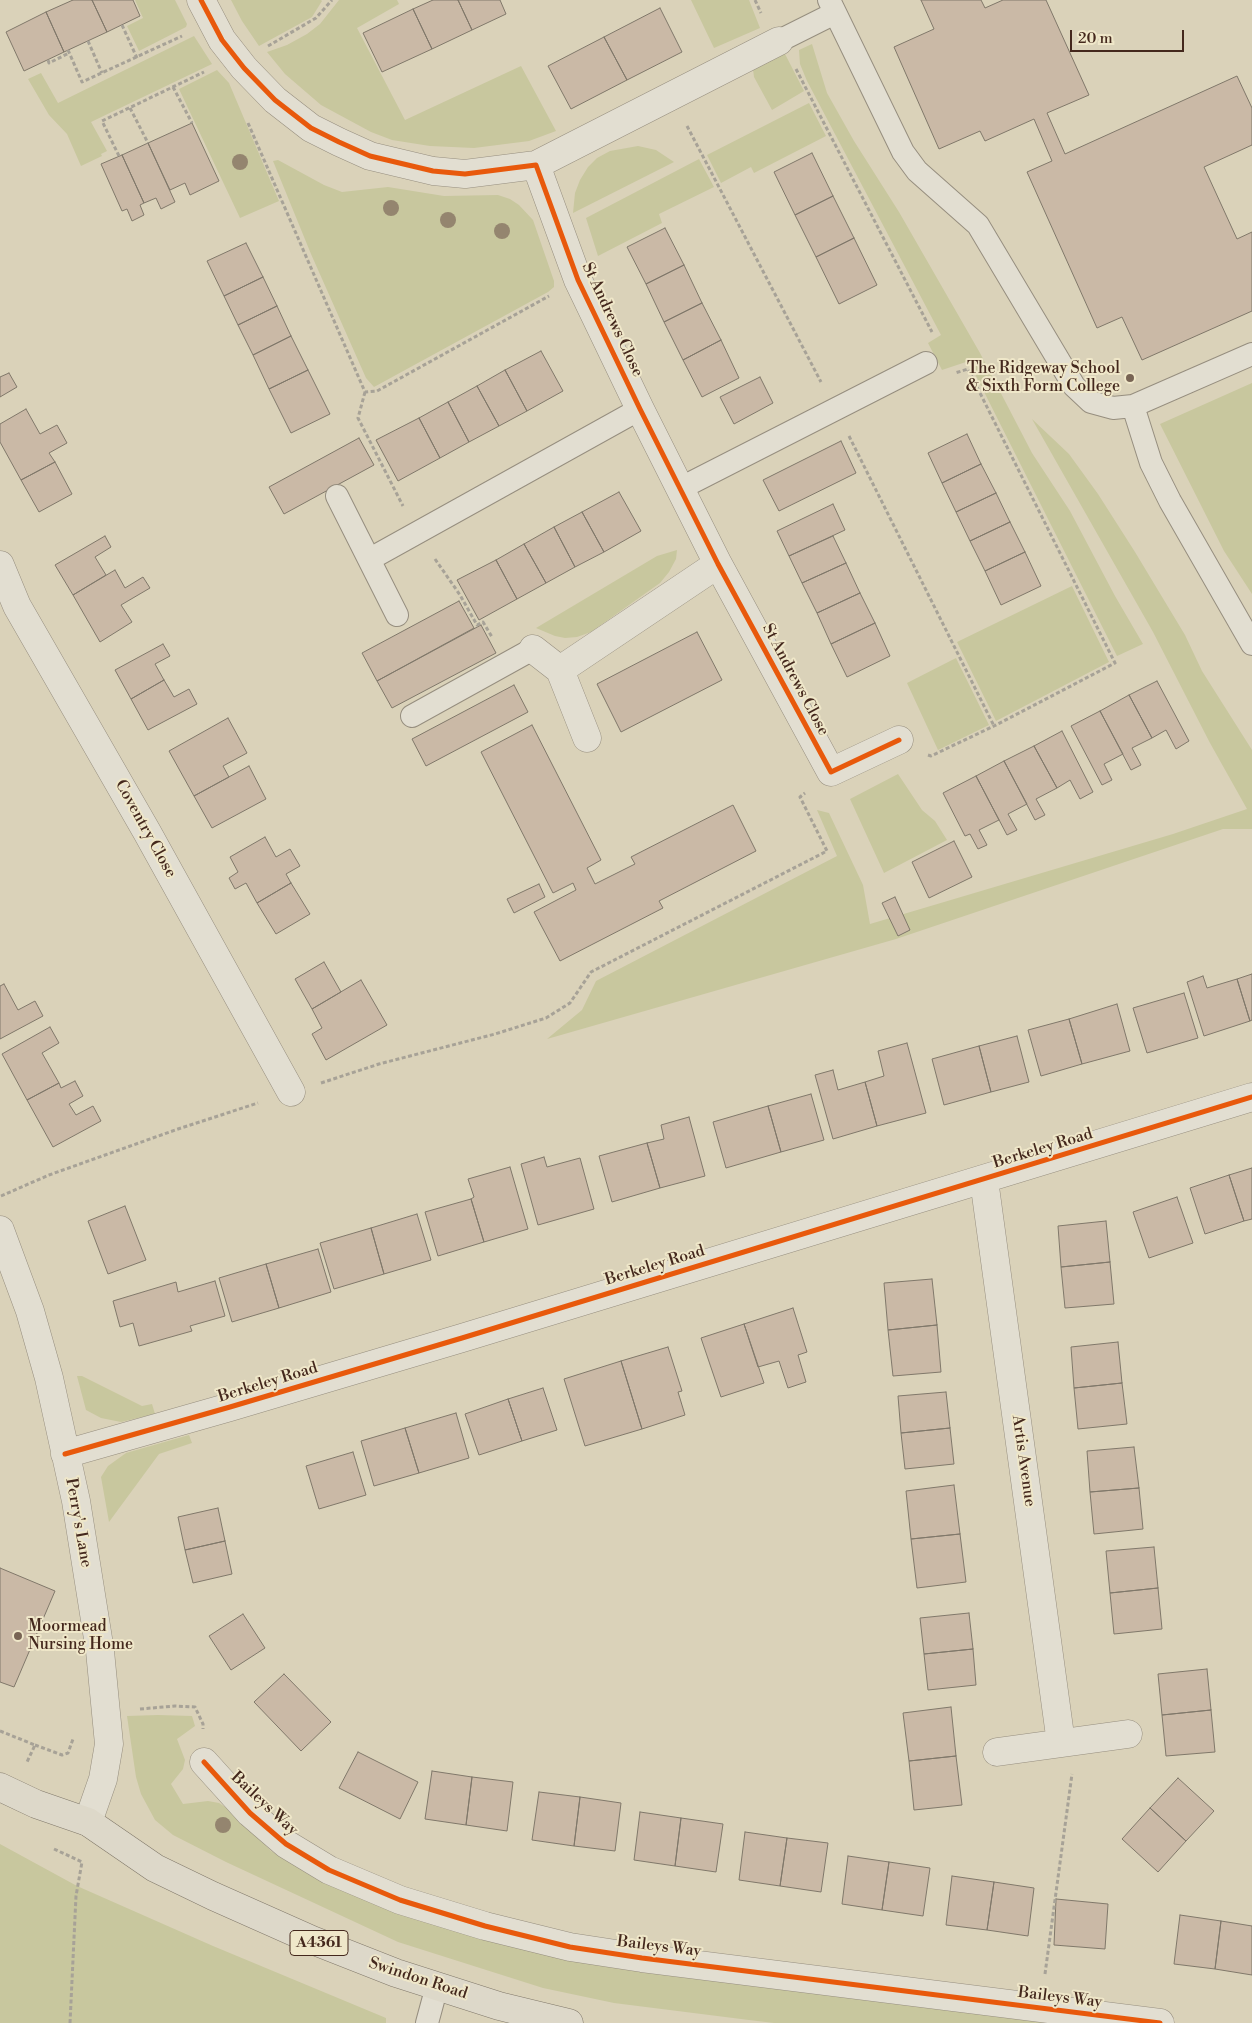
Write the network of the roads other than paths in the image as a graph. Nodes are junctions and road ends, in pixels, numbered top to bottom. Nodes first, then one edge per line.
1 (832, 6) edge
2 (206, 11) edge
3 (779, 41) joint
4 (536, 165) junction
5 (1252, 354) edge
6 (926, 362) road end
7 (1133, 406) junction
8 (640, 409) junction
9 (681, 488) junction
10 (337, 496) dead end
11 (370, 559) junction
12 (718, 564) junction
13 (0, 565) edge
14 (397, 614) dead end
15 (1252, 644) edge
16 (533, 649) joint
17 (560, 670) junction
18 (412, 716) dead end
19 (587, 738) dead end
20 (899, 740) road end
21 (292, 1092) road end
22 (1252, 1097) edge
23 (984, 1180) junction
24 (0, 1230) edge
25 (64, 1454) junction
26 (1128, 1734) dead end
27 (1061, 1743) junction
28 (997, 1752) dead end
29 (204, 1762) dead end
30 (0, 1787) edge
31 (88, 1822) junction
32 (437, 1986) junction
33 (427, 2023) edge
34 (569, 2023) edge
35 (1160, 2023) edge

1 - 3 lane
1 - 7 lane
2 - 4 street
3 - 4 street
4 - 8 street, St Andrews Close
5 - 7 lane
6 - 9 lane
7 - 15 lane
8 - 9 street, St Andrews Close
8 - 11 lane
9 - 12 street, St Andrews Close
10 - 11 lane
11 - 14 lane
12 - 17 street
12 - 20 street, St Andrews Close
13 - 21 street, Coventry Close
16 - 17 street
16 - 18 lane
17 - 19 street
22 - 23 street, Berkeley Road
23 - 25 street, Berkeley Road
23 - 27 street, Artis Avenue
24 - 25 street, Perry's Lane
25 - 31 street, Perry's Lane
26 - 27 street
27 - 28 street
29 - 35 street, Baileys Way
30 - 31 main road, A4361
31 - 32 main road, Swindon Road / A4361
32 - 33 lane
32 - 34 main road, Swindon Road / A4361

